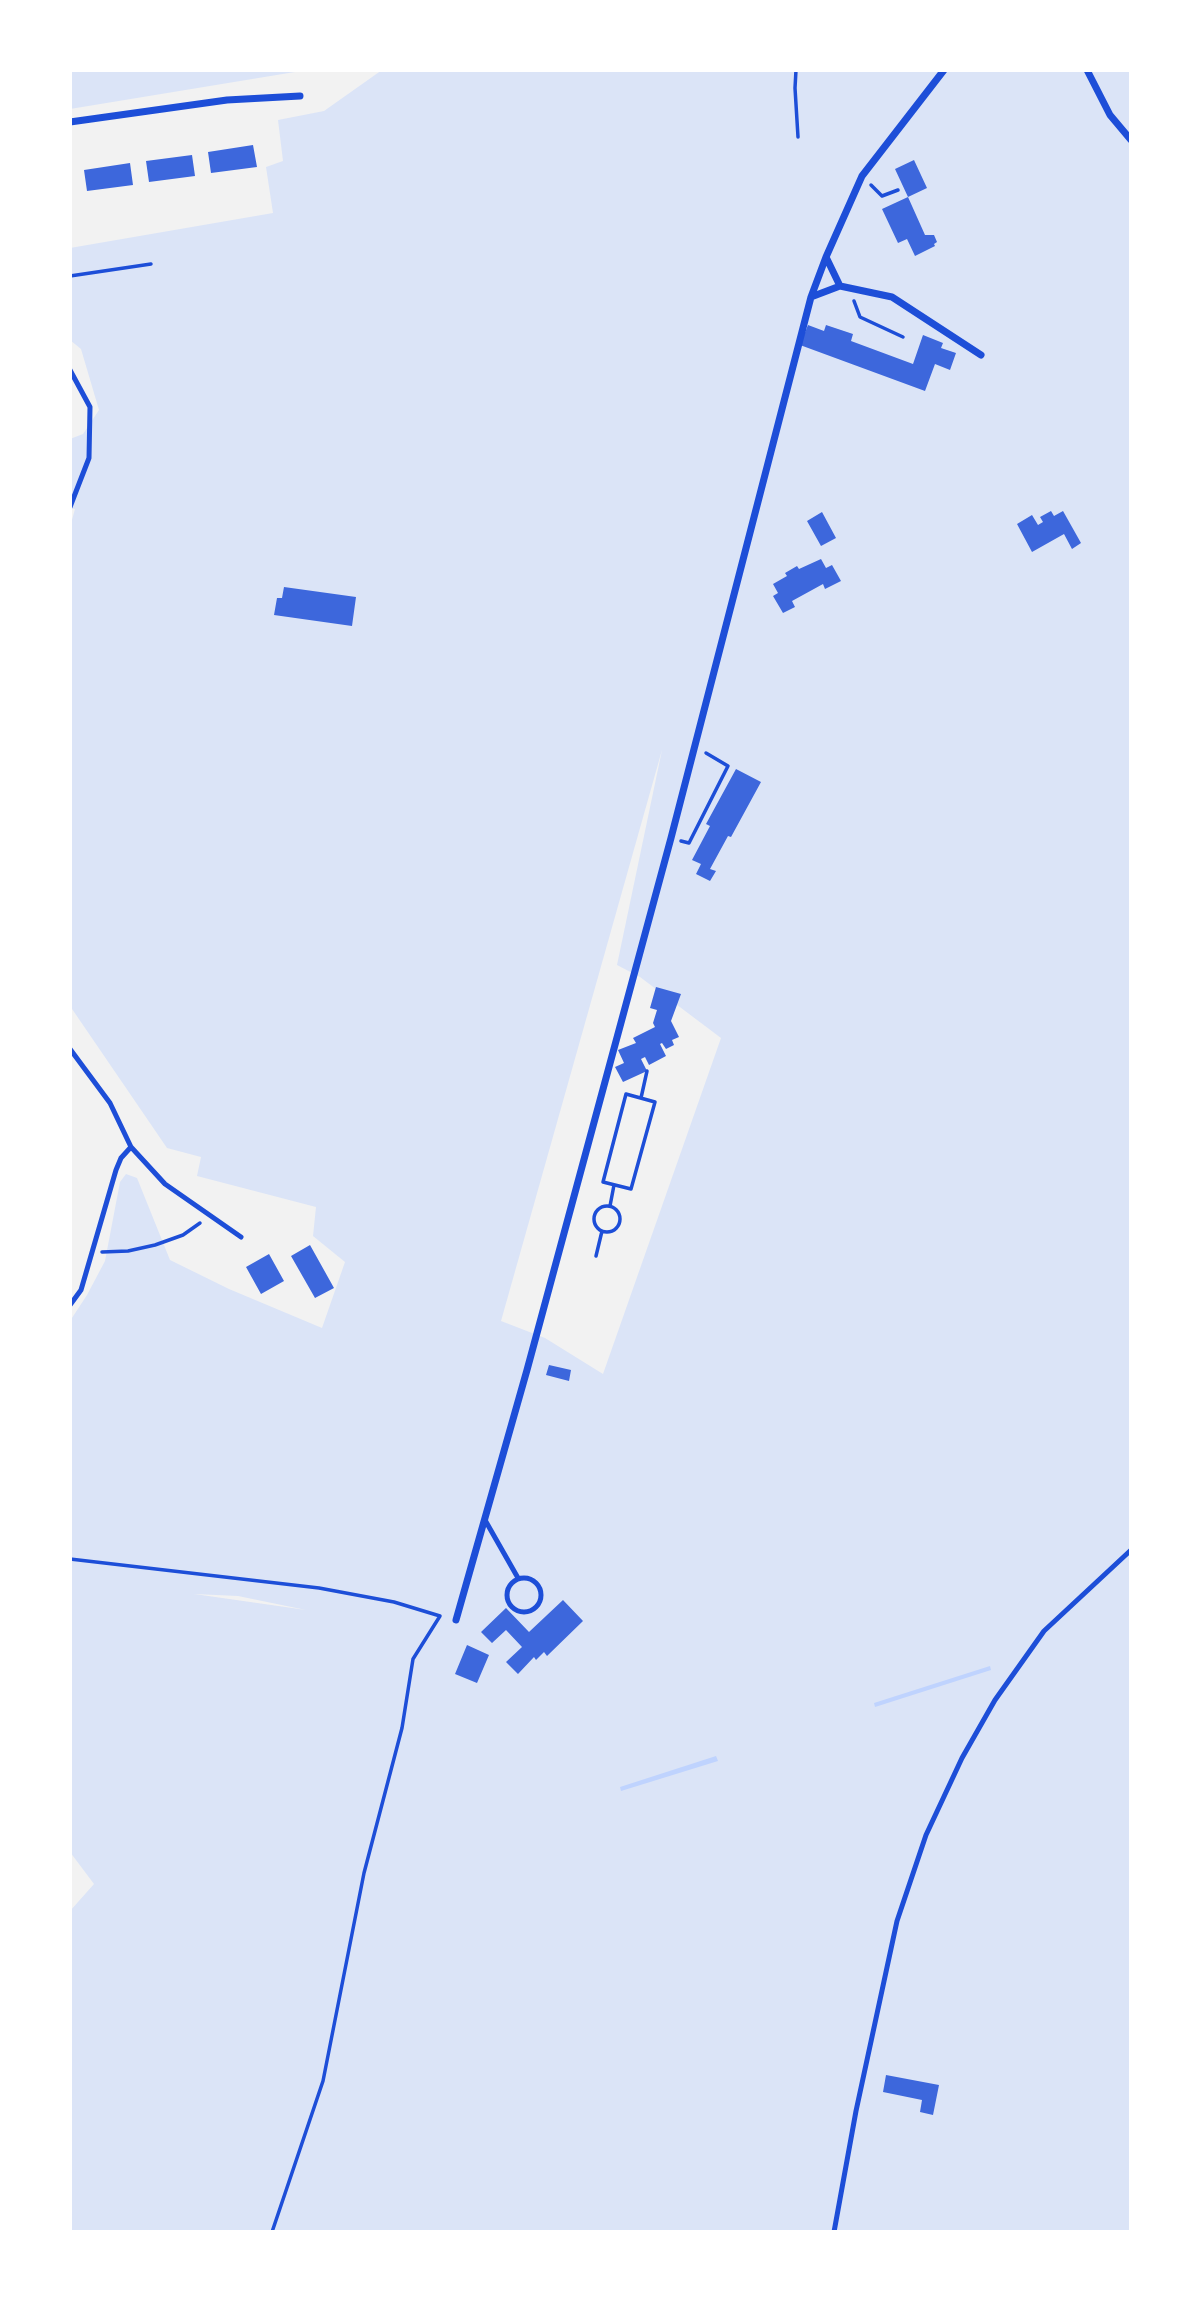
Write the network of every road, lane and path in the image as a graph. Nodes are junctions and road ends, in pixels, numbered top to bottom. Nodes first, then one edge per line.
1 (796, 70) edge
2 (944, 70) edge
3 (1087, 70) edge
4 (300, 96) dead end
5 (70, 122) edge
6 (798, 137) dead end
7 (1131, 140) edge
8 (862, 176) junction
9 (898, 190) dead end
10 (826, 257) junction
11 (151, 264) dead end
12 (70, 276) edge
13 (840, 286) junction
14 (852, 288) junction
15 (811, 297) junction
16 (903, 337) dead end
17 (981, 355) dead end
18 (70, 370) edge
19 (70, 506) edge
20 (695, 746) junction
21 (671, 838) junction
22 (70, 1049) edge
23 (647, 1071) dead end
24 (641, 1098) junction
25 (131, 1147) junction
26 (614, 1185) junction
27 (610, 1206) junction
28 (210, 1215) junction
29 (602, 1230) junction
30 (241, 1237) dead end
31 (93, 1252) junction
32 (596, 1256) dead end
33 (70, 1305) edge
34 (485, 1520) junction
35 (1131, 1550) edge
36 (70, 1559) edge
37 (518, 1578) junction
38 (456, 1619) dead end
39 (272, 2232) edge
40 (834, 2232) edge

1 - 6 path
2 - 8 street
3 - 7 street
4 - 5 street
8 - 9 path
8 - 10 street
10 - 13 street
10 - 15 street
11 - 12 path
13 - 14 street
13 - 15 street
14 - 16 path
14 - 17 street
15 - 20 street
18 - 19 lane
20 - 21 street
20 - 21 path
21 - 34 street
22 - 25 lane
23 - 24 path
24 - 26 path
24 - 26 path
25 - 28 lane
25 - 31 lane
26 - 27 path
27 - 29 path
27 - 29 path
28 - 30 lane
28 - 31 path
29 - 32 path
31 - 33 lane
34 - 37 lane
34 - 38 street
35 - 40 lane
36 - 39 path
37 - 37 lane

